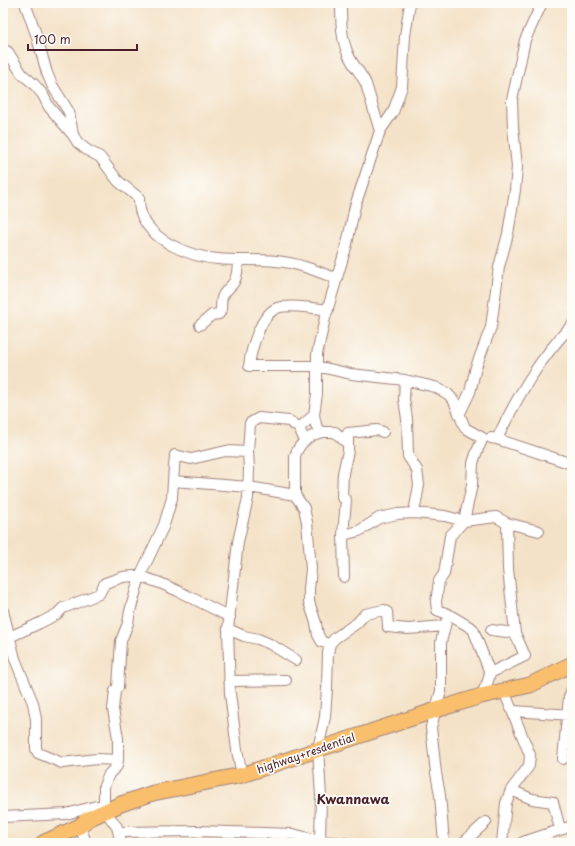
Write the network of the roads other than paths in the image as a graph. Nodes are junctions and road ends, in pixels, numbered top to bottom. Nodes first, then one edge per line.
1 (25, 3) edge
2 (340, 3) edge
3 (410, 3) edge
4 (542, 3) edge
5 (3, 50) edge
6 (380, 131) junction
7 (73, 135) junction
8 (238, 260) junction
9 (337, 279) junction
10 (328, 310) junction
11 (200, 325) dead end
12 (572, 325) edge
13 (316, 366) junction
14 (405, 380) junction
15 (460, 413) junction
16 (314, 415) junction
17 (299, 428) junction
18 (465, 428) junction
19 (323, 432) junction
20 (383, 432) dead end
21 (483, 438) junction
22 (497, 439) junction
23 (305, 441) junction
24 (348, 444) junction
25 (477, 451) junction
26 (248, 452) junction
27 (572, 464) edge
28 (173, 481) junction
29 (249, 487) junction
30 (295, 495) junction
31 (414, 513) junction
32 (464, 521) junction
33 (507, 523) junction
34 (539, 530) dead end
35 (343, 535) junction
36 (140, 576) junction
37 (344, 577) dead end
38 (3, 611) edge
39 (448, 614) junction
40 (230, 617) junction
41 (444, 626) junction
42 (228, 629) junction
43 (491, 630) dead end
44 (515, 633) junction
45 (6, 639) edge
46 (330, 644) junction
47 (296, 660) dead end
48 (572, 664) edge
49 (490, 673) junction
50 (286, 680) dead end
51 (229, 681) junction
52 (572, 688) edge
53 (504, 691) junction
54 (481, 696) junction
55 (436, 710) junction
56 (513, 710) junction
57 (570, 715) edge
58 (318, 749) junction
59 (563, 759) dead end
60 (118, 760) junction
61 (242, 775) junction
62 (511, 790) junction
63 (105, 808) junction
64 (3, 817) edge
65 (486, 822) dead end
66 (80, 826) junction
67 (572, 826) edge
68 (560, 829) junction
69 (119, 832) junction
70 (320, 841) junction
71 (43, 843) edge
72 (86, 843) edge
73 (121, 843) edge
74 (342, 843) edge
75 (444, 843) edge
76 (463, 843) edge
77 (502, 843) edge
78 (520, 843) edge

1 - 7 street
2 - 6 street
3 - 6 street
4 - 15 street
5 - 7 street
6 - 9 street
7 - 8 street
8 - 9 street
8 - 11 street
9 - 10 street
10 - 13 street
10 - 13 street
12 - 22 street
13 - 14 street
13 - 16 street
14 - 15 street
14 - 31 street
15 - 18 street
16 - 17 street
16 - 19 street
17 - 23 street
17 - 26 street
18 - 21 street
18 - 25 street
19 - 23 street
19 - 24 street
20 - 24 street
21 - 22 street
21 - 25 street
22 - 27 street
23 - 30 street
24 - 35 street
25 - 32 street
26 - 28 street
26 - 29 street
28 - 29 street
28 - 36 street
29 - 30 street
29 - 40 street
30 - 46 street
31 - 32 street
31 - 35 street
32 - 33 street
32 - 39 street
33 - 34 street
33 - 44 street
35 - 37 street
36 - 40 street
36 - 45 street
36 - 60 street
38 - 45 street
39 - 41 street
39 - 49 street
40 - 42 street
41 - 46 street
41 - 55 street
42 - 47 street
42 - 51 street
43 - 44 street
44 - 49 street
45 - 60 street
46 - 58 street
48 - 53 highway, highway+resdential
49 - 54 street
50 - 51 street
51 - 61 street
52 - 57 street
53 - 54 highway, highway+resdential
53 - 56 street
54 - 55 highway, highway+resdential
55 - 58 highway, highway+resdential
55 - 75 street
56 - 57 street
56 - 62 street
57 - 59 street
58 - 61 highway, highway+resdential
58 - 70 street
60 - 63 street
61 - 63 highway, highway+resdential
62 - 68 street
62 - 77 street
63 - 64 street
63 - 66 highway, highway+resdential
63 - 69 street
65 - 76 street
66 - 71 highway, highway+resdential
66 - 72 street
67 - 68 street
68 - 78 street
69 - 70 street
69 - 73 street
70 - 74 street

